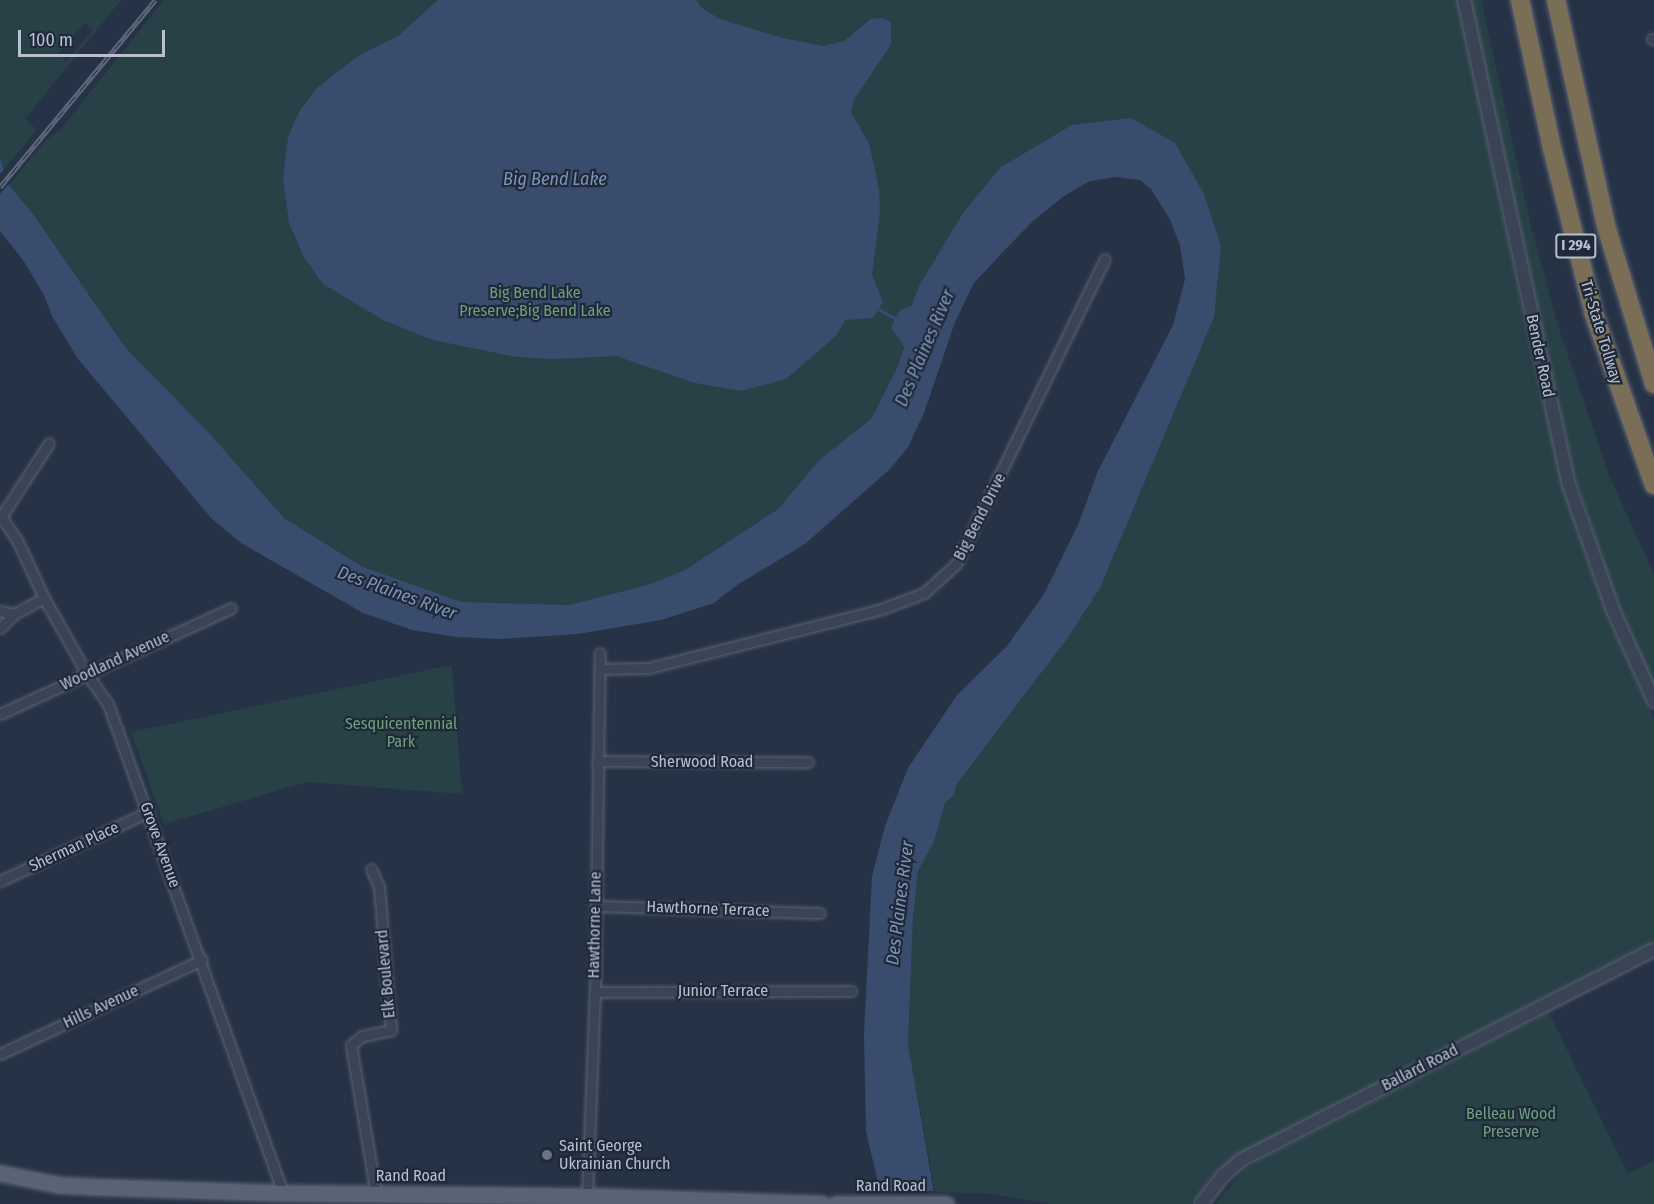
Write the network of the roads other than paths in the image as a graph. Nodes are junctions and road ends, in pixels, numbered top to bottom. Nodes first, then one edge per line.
1 (1464, 0) edge
2 (1520, 0) edge
3 (1556, 0) edge
4 (1105, 260) dead end
5 (1654, 384) edge
6 (49, 443) dead end
7 (1654, 485) edge
8 (1, 516) edge
9 (44, 598) junction
10 (231, 608) dead end
11 (0, 611) edge
12 (14, 614) junction
13 (0, 628) edge
14 (600, 653) dead end
15 (600, 669) junction
16 (87, 674) junction
17 (1654, 701) edge
18 (0, 714) edge
19 (597, 761) junction
20 (808, 762) dead end
21 (148, 812) junction
22 (371, 869) dead end
23 (0, 881) edge
24 (596, 906) junction
25 (820, 913) dead end
26 (1654, 950) edge
27 (202, 960) junction
28 (851, 991) dead end
29 (595, 992) junction
30 (0, 1054) edge
31 (0, 1173) edge
32 (283, 1193) junction
33 (376, 1194) junction
34 (436, 1194) junction
35 (587, 1196) junction
36 (875, 1203) edge
37 (419, 1204) edge
38 (822, 1204) edge
39 (836, 1204) edge
40 (946, 1204) edge
41 (1201, 1204) edge

1 - 17 street, Bender Road
2 - 7 highway, Tri-State Tollway / I 294
3 - 5 highway, I 294
4 - 15 street, Big Bend Drive
6 - 8 street
8 - 9 street, Grove Avenue
9 - 12 street
9 - 16 street, Grove Avenue
10 - 16 street, Woodland Avenue
11 - 12 street
12 - 13 street
14 - 15 street, Hawthorne Lane
15 - 19 street, Hawthorne Lane
16 - 18 street, Woodland Avenue
16 - 21 street, Grove Avenue
19 - 20 street, Sherwood Road
19 - 24 street, Hawthorne Lane
21 - 23 street, Sherman Place
21 - 27 street, Grove Avenue
22 - 33 street, Elk Boulevard
24 - 25 street, Hawthorne Terrace
24 - 29 street, Hawthorne Lane
26 - 41 street, Ballard Road
27 - 30 street, Hills Avenue
27 - 32 street, Grove Avenue
28 - 29 street, Junior Terrace
29 - 35 street, Hawthorne Lane
31 - 32 main road, Rand Road
32 - 33 main road, Rand Road
33 - 34 main road, Rand Road
34 - 35 main road, Rand Road
34 - 37 main road
35 - 38 main road, Rand Road
36 - 39 main road, Rand Road
36 - 40 main road, Rand Road

